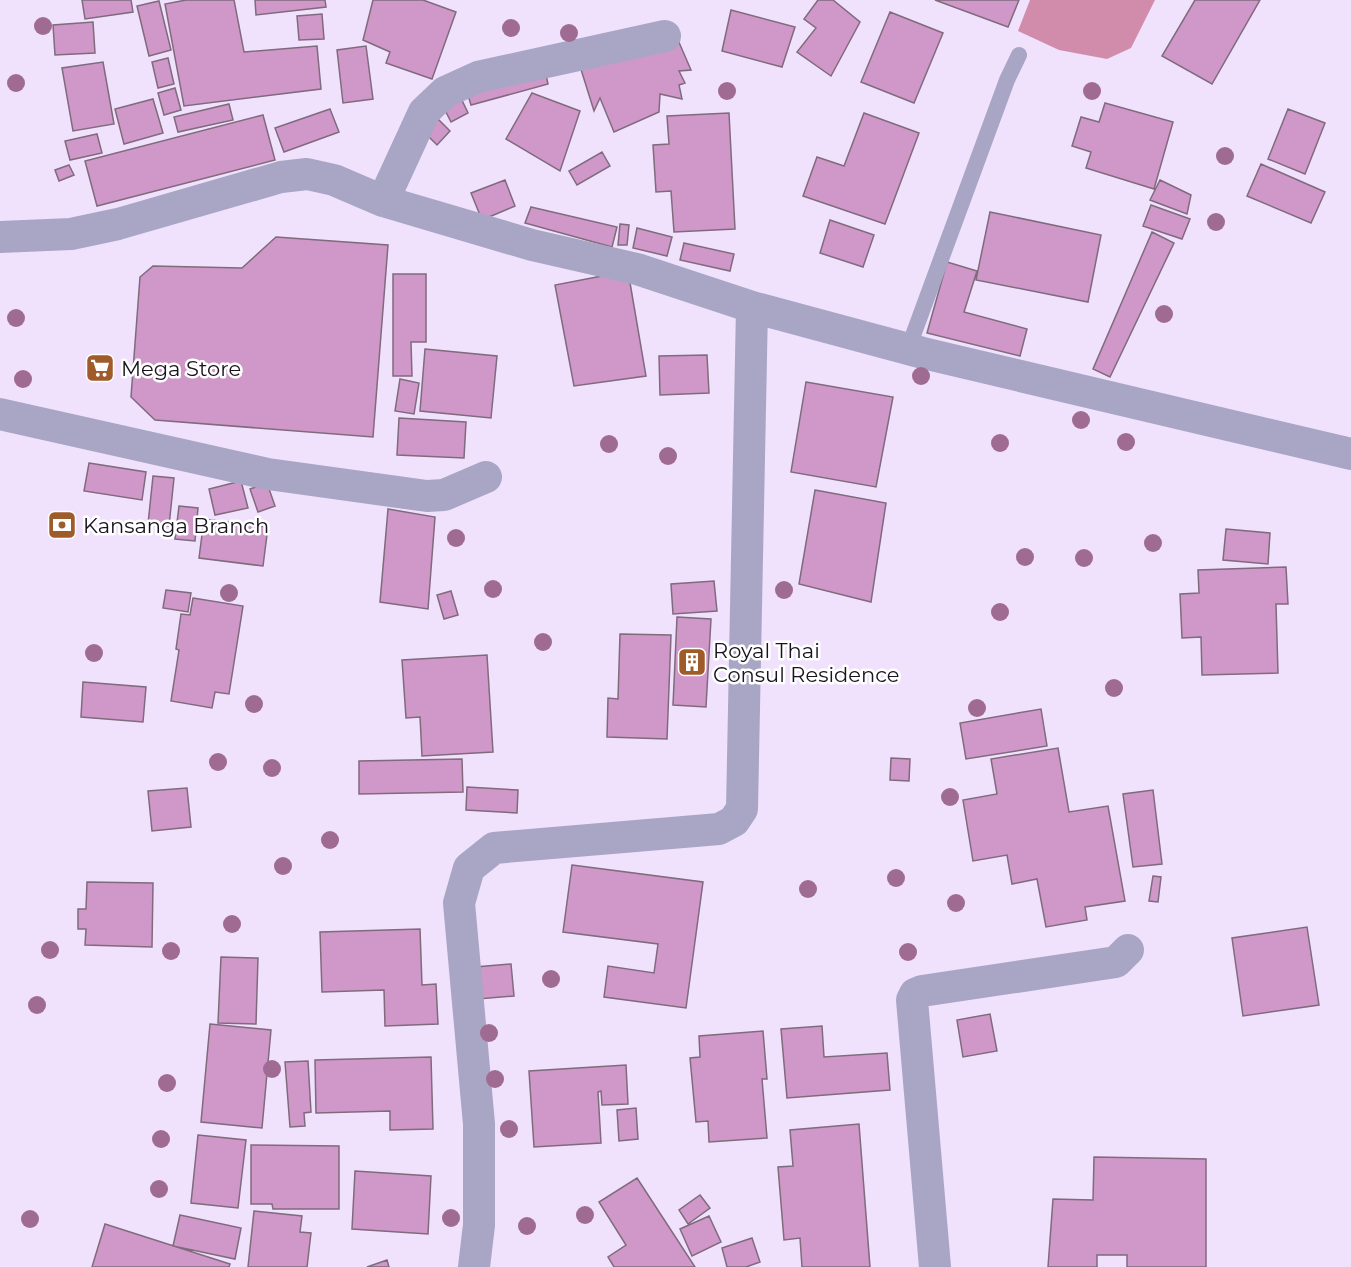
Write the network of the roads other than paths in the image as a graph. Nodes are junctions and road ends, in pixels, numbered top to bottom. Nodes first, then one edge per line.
1 (665, 36) dead end
2 (1019, 55) dead end
3 (383, 201) junction
4 (0, 237) edge
5 (752, 308) junction
6 (908, 349) junction
7 (0, 414) edge
8 (1351, 454) edge
9 (486, 477) dead end
10 (1128, 950) dead end
11 (474, 1267) edge
12 (935, 1267) edge

1 - 3 street
2 - 6 lane
3 - 4 street
3 - 5 street
5 - 6 street
5 - 11 street
6 - 8 street
7 - 9 street
10 - 12 street

